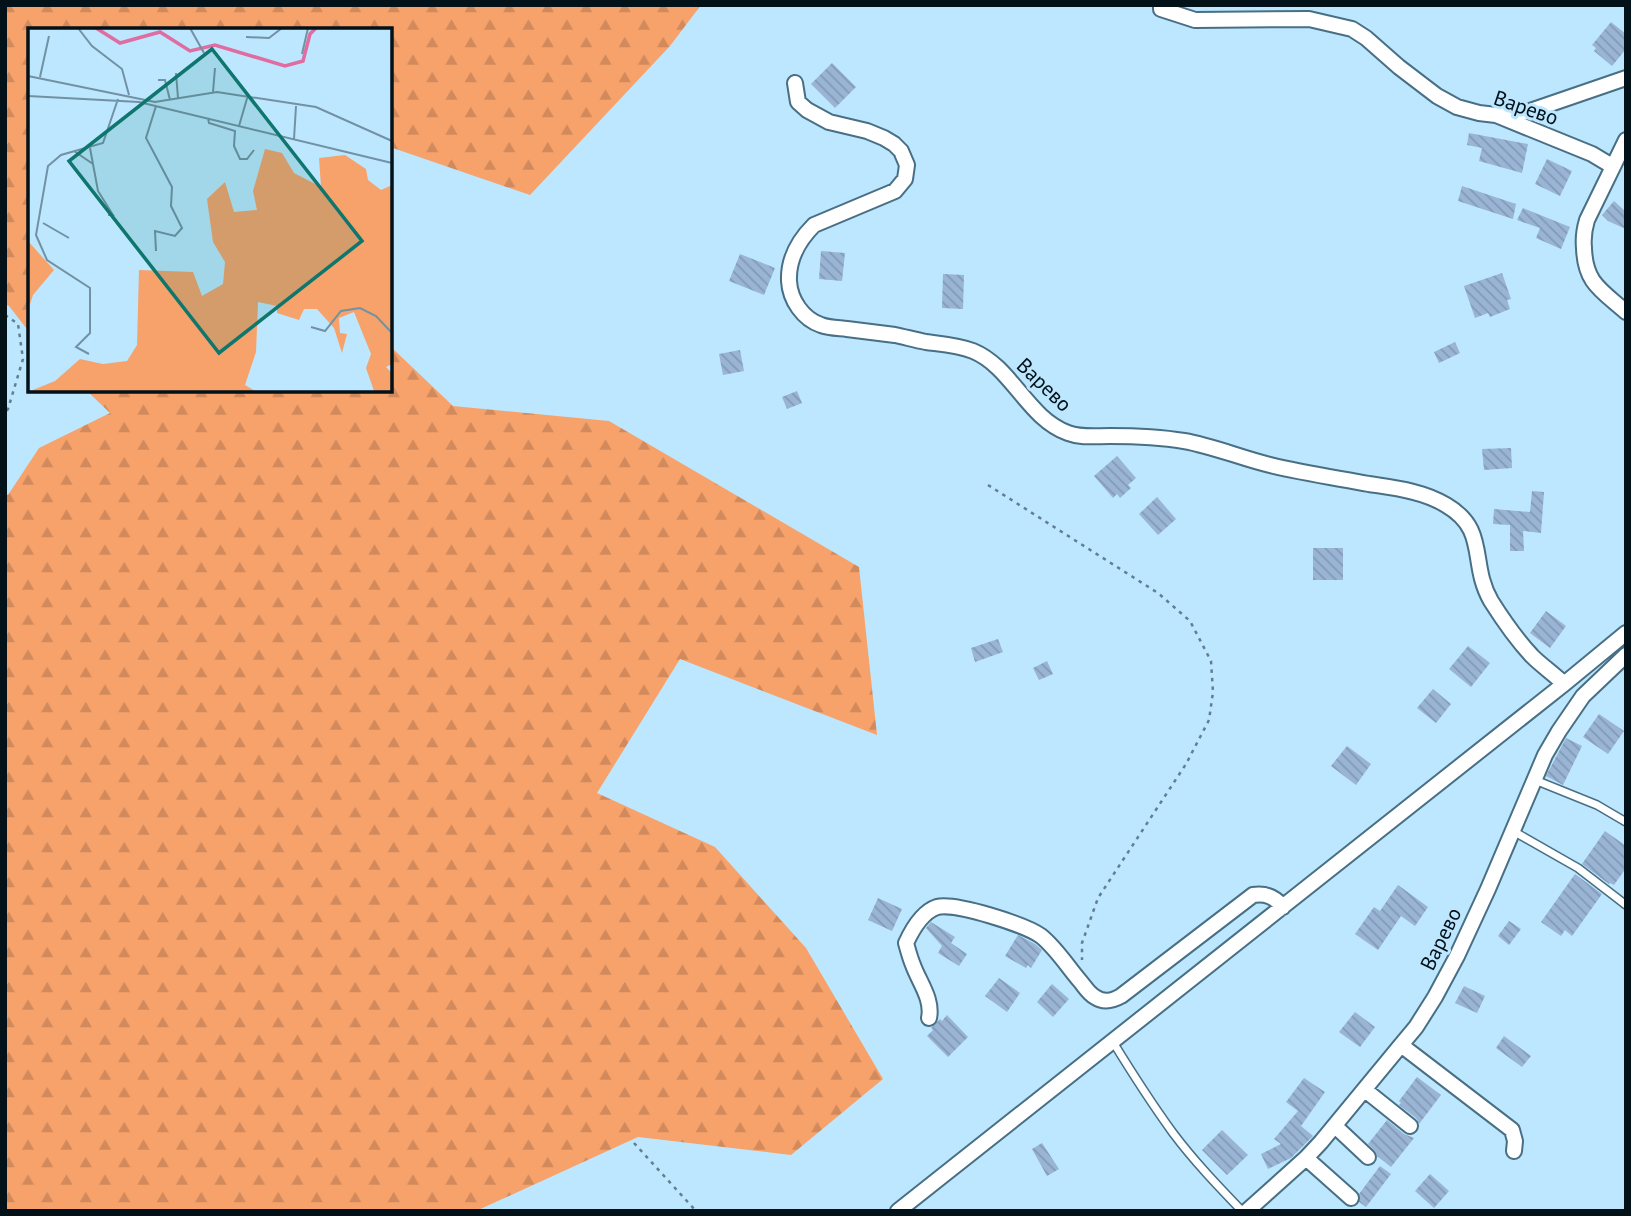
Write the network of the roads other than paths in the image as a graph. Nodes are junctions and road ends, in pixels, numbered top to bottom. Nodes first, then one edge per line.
1 (1161, 5) edge
2 (1626, 78) edge
3 (795, 83) dead end
4 (1496, 116) junction
5 (1626, 140) edge
6 (1612, 166) junction
7 (1626, 312) edge
8 (1626, 633) edge
9 (1626, 655) edge
10 (1564, 684) junction
11 (1534, 779) junction
12 (1626, 822) edge
13 (1513, 831) junction
14 (1626, 905) edge
15 (1283, 907) junction
16 (929, 1018) dead end
17 (1113, 1042) junction
18 (1401, 1045) junction
19 (1365, 1090) junction
20 (1410, 1125) dead end
21 (1335, 1126) junction
22 (1514, 1151) dead end
23 (1368, 1157) dead end
24 (1306, 1158) junction
25 (1351, 1198) dead end
26 (898, 1211) edge
27 (1244, 1211) edge

1 - 4 street, Варево
2 - 4 street
3 - 10 street, Варево
4 - 6 street, Варево
5 - 6 street
6 - 7 street
8 - 10 street
9 - 11 street, Варево
10 - 15 street
11 - 12 lane
11 - 13 street, Варево
13 - 14 lane
13 - 18 street, Варево
15 - 16 street
15 - 17 street
17 - 26 street
17 - 27 lane, Варево
18 - 19 street, Варево
18 - 22 street
19 - 20 street
19 - 21 street, Варево
21 - 23 street
21 - 24 street, Варево
24 - 25 street
24 - 27 street, Варево

